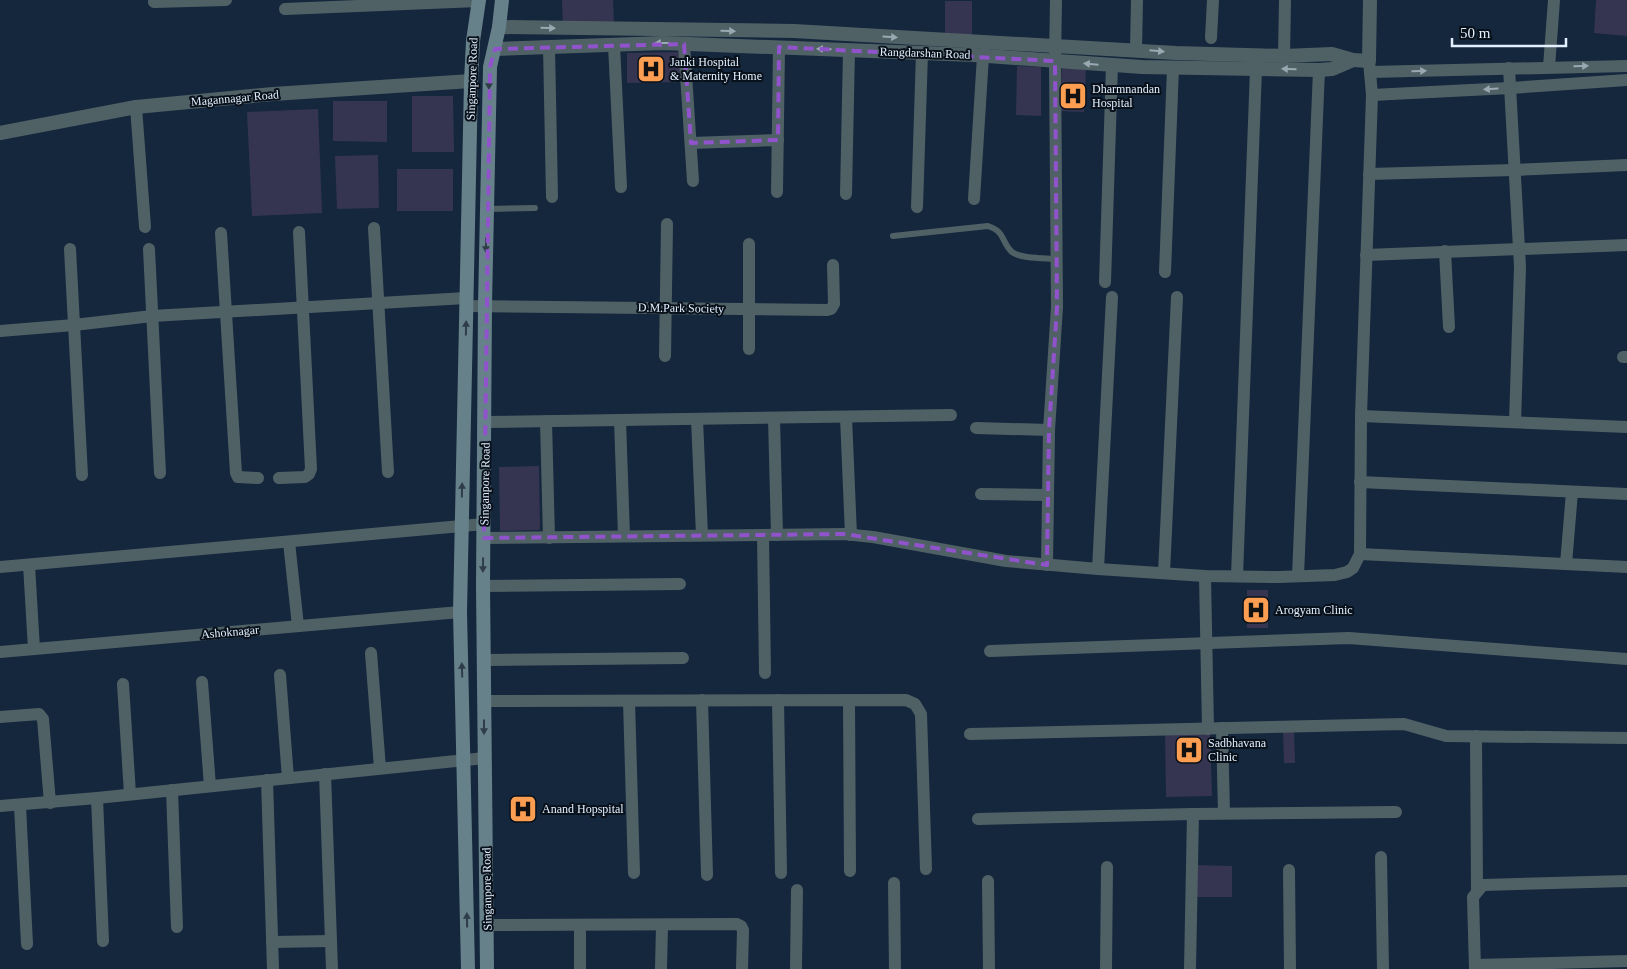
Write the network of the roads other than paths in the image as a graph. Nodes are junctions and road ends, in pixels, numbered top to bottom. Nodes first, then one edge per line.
1 (226, 0) edge
2 (502, 0) edge
3 (1056, 0) edge
4 (1137, 0) edge
5 (1213, 0) edge
6 (1285, 0) edge
7 (1370, 0) edge
8 (1554, 0) edge
9 (193, 1) edge
10 (479, 1) edge
11 (154, 2) dead end
12 (285, 8) dead end
13 (499, 27) junction
14 (1211, 38) dead end
15 (684, 44) junction
16 (614, 45) junction
17 (1055, 45) junction
18 (549, 47) junction
19 (779, 48) junction
20 (495, 49) junction
21 (849, 50) junction
22 (1136, 50) junction
23 (922, 53) junction
24 (984, 56) junction
25 (1284, 56) junction
26 (1353, 60) junction
27 (1055, 61) junction
28 (1112, 66) junction
29 (1627, 66) edge
30 (1369, 67) junction
31 (1549, 67) junction
32 (1172, 68) junction
33 (1509, 68) junction
34 (1256, 69) junction
35 (1319, 70) junction
36 (1627, 80) edge
37 (471, 81) junction
38 (1510, 88) junction
39 (1372, 95) junction
40 (136, 107) junction
41 (0, 132) edge
42 (778, 140) junction
43 (691, 143) junction
44 (1627, 165) edge
45 (1514, 170) junction
46 (1369, 174) junction
47 (693, 181) dead end
48 (621, 186) dead end
49 (777, 192) dead end
50 (846, 194) dead end
51 (552, 197) dead end
52 (974, 199) dead end
53 (917, 207) dead end
54 (535, 208) dead end
55 (487, 209) junction
56 (667, 224) dead end
57 (145, 227) dead end
58 (374, 228) dead end
59 (299, 232) dead end
60 (221, 233) dead end
61 (893, 236) dead end
62 (749, 244) dead end
63 (1627, 245) edge
64 (70, 249) dead end
65 (148, 249) dead end
66 (1519, 250) junction
67 (1444, 251) junction
68 (1366, 255) junction
69 (1056, 259) junction
70 (833, 265) dead end
71 (1165, 272) dead end
72 (1106, 282) dead end
73 (1112, 297) dead end
74 (1176, 298) dead end
75 (466, 302) junction
76 (378, 303) junction
77 (485, 305) junction
78 (302, 307) junction
79 (666, 308) junction
80 (749, 310) junction
81 (226, 312) junction
82 (152, 316) junction
83 (74, 325) junction
84 (1449, 327) dead end
85 (0, 331) edge
86 (749, 349) dead end
87 (665, 356) dead end
88 (951, 415) dead end
89 (1361, 416) junction
90 (846, 417) junction
91 (774, 418) junction
92 (697, 419) junction
93 (620, 420) junction
94 (546, 421) junction
95 (486, 422) junction
96 (1515, 422) junction
97 (1627, 427) edge
98 (976, 428) dead end
99 (1049, 430) junction
100 (388, 472) dead end
101 (160, 473) dead end
102 (82, 475) dead end
103 (258, 478) dead end
104 (279, 478) dead end
105 (1360, 482) junction
106 (1572, 492) junction
107 (981, 494) dead end
108 (1627, 494) edge
109 (1048, 495) junction
110 (461, 526) junction
111 (484, 531) junction
112 (702, 535) junction
113 (763, 535) junction
114 (776, 535) junction
115 (851, 535) junction
116 (624, 536) junction
117 (549, 538) junction
118 (289, 542) junction
119 (1360, 554) junction
120 (1566, 564) junction
121 (29, 565) junction
122 (1047, 565) junction
123 (0, 567) edge
124 (1627, 567) edge
125 (1098, 570) junction
126 (1164, 573) junction
127 (1205, 576) junction
128 (1237, 576) junction
129 (1298, 576) junction
130 (680, 584) dead end
131 (483, 586) junction
132 (460, 612) junction
133 (298, 626) junction
134 (1205, 643) junction
135 (34, 649) junction
136 (990, 651) dead end
137 (0, 652) edge
138 (371, 653) dead end
139 (683, 658) dead end
140 (1627, 658) edge
141 (484, 660) junction
142 (764, 673) dead end
143 (280, 675) dead end
144 (202, 682) dead end
145 (123, 684) dead end
146 (702, 700) junction
147 (778, 700) junction
148 (849, 700) junction
149 (484, 701) junction
150 (628, 701) junction
151 (0, 717) edge
152 (1222, 728) junction
153 (1208, 729) junction
154 (970, 734) dead end
155 (1476, 736) junction
156 (1627, 738) edge
157 (485, 758) junction
158 (464, 760) junction
159 (380, 768) junction
160 (325, 774) junction
161 (288, 778) junction
162 (267, 780) junction
163 (210, 786) junction
164 (172, 790) junction
165 (130, 794) junction
166 (97, 798) junction
167 (50, 803) junction
168 (0, 806) edge
169 (20, 806) junction
170 (1396, 812) dead end
171 (1224, 813) junction
172 (1193, 814) junction
173 (978, 819) dead end
174 (1381, 857) dead end
175 (1107, 867) dead end
176 (926, 869) dead end
177 (1288, 870) dead end
178 (850, 871) dead end
179 (634, 872) dead end
180 (781, 873) dead end
181 (707, 875) dead end
182 (988, 881) dead end
183 (1627, 881) edge
184 (894, 882) dead end
185 (797, 890) dead end
186 (1477, 890) junction
187 (662, 924) junction
188 (487, 925) junction
189 (580, 925) junction
190 (177, 927) dead end
191 (104, 941) dead end
192 (331, 941) junction
193 (272, 942) junction
194 (27, 944) dead end
195 (1627, 961) edge
196 (1475, 967) edge
197 (273, 969) edge
198 (332, 969) edge
199 (468, 969) edge
200 (488, 969) edge
201 (580, 969) edge
202 (661, 969) edge
203 (742, 969) edge
204 (796, 969) edge
205 (895, 969) edge
206 (988, 969) edge
207 (1106, 969) edge
208 (1190, 969) edge
209 (1290, 969) edge
210 (1383, 969) edge

1 - 9 street
2 - 13 main road, Singanpore Road
3 - 17 street
4 - 22 street
5 - 14 street
6 - 25 street
7 - 30 street
8 - 31 street
9 - 11 street
10 - 12 street
10 - 37 main road, Singanpore Road
13 -> 17 street, Rangdarshan Road
13 - 20 main road, Singanpore Road
15 -> 16 street, Rangdarshan Road
15 - 19 street, Rangdarshan Road
15 - 43 street
16 - 18 street, Rangdarshan Road
16 - 48 street
17 - 22 street, Rangdarshan Road
17 - 27 street
18 - 20 street, Rangdarshan Road
18 - 51 street
21 -> 19 street, Rangdarshan Road
19 - 42 street
20 -> 55 main road, Singanpore Road
21 - 23 street, Rangdarshan Road
21 - 50 street
22 -> 25 street, Rangdarshan Road
23 - 24 street, Rangdarshan Road
23 - 53 street
24 - 27 street, Rangdarshan Road
24 - 52 street
25 - 26 street, Rangdarshan Road
26 - 30 street, Rangdarshan Road
26 - 35 street, Rangdarshan Road
28 -> 27 street, Rangdarshan Road
27 - 69 street
28 - 32 street, Rangdarshan Road
28 - 72 street
31 -> 29 street
30 -> 33 street
30 - 39 street
31 - 33 street
32 - 34 street, Rangdarshan Road
32 - 71 street
33 - 38 street
35 -> 34 street, Rangdarshan Road
34 - 128 street
35 - 129 street
36 - 38 street
37 - 40 street, Magannagar Road
37 - 75 main road, Singanpore Road
38 -> 39 street
38 - 45 street
39 - 46 street
40 - 41 street, Magannagar Road
40 - 57 street
42 - 43 street
42 - 49 street
43 - 47 street
44 - 45 street
45 - 46 street
45 - 66 street
46 - 68 street
54 - 55 lane
55 -> 77 main road, Singanpore Road
56 - 79 street
58 - 76 street
59 - 78 street
60 - 81 street
61 - 69 lane
62 - 80 street
63 - 66 street
64 - 83 street
65 - 82 street
66 - 67 street
66 - 96 street
67 - 68 street
67 - 84 street
68 - 89 street
69 - 99 street
70 - 80 street, D.M.Park Society
73 - 125 street
74 - 126 street
75 - 76 street, D.M.Park Society
75 - 77 street, D.M.Park Society
110 -> 75 main road, Singanpore Road
76 - 78 street, D.M.Park Society
76 - 100 street
77 - 79 street, D.M.Park Society
77 - 95 main road, Singanpore Road
78 - 81 street, D.M.Park Society
78 - 104 street
79 - 80 street, D.M.Park Society
79 - 87 street
80 - 86 street
81 - 82 street, D.M.Park Society
81 - 103 street
82 - 83 street, D.M.Park Society
82 - 101 street
83 - 85 street, D.M.Park Society
83 - 102 street
88 - 90 street
89 - 96 street
89 - 105 street
90 - 91 street
90 - 115 street
91 - 92 street
91 - 114 street
92 - 93 street
92 - 112 street
93 - 94 street
93 - 116 street
94 - 95 street
94 - 117 street
95 - 111 main road, Singanpore Road
96 - 97 street
98 - 99 street
99 - 109 street
105 - 106 street
105 - 119 street
106 - 108 street
106 - 120 street
107 - 109 street
109 - 122 street
110 - 111 street
110 - 118 street
110 - 132 main road, Singanpore Road
111 - 117 street
111 -> 131 main road, Singanpore Road
112 - 113 street
112 - 116 street
113 - 114 street
113 - 142 street
114 - 115 street
115 - 122 street
116 - 117 street
118 - 121 street
118 - 133 street
119 - 120 street
119 - 129 street
120 - 124 street
121 - 123 street
121 - 135 street
122 - 125 street
125 - 126 street
126 - 127 street
127 - 128 street
127 - 134 street
128 - 129 street
130 - 131 street
131 - 141 main road, Singanpore Road
132 - 133 street, Ashoknagar
158 -> 132 main road, Singanpore Road
133 - 135 street, Ashoknagar
134 - 136 street
134 - 140 street
134 - 153 street
135 - 137 street, Ashoknagar
138 - 159 street
139 - 141 street
141 - 149 main road, Singanpore Road
143 - 161 street
144 - 163 street
145 - 165 street
146 - 147 street
146 - 150 street
146 - 181 street
147 - 148 street
147 - 180 street
148 - 176 street
148 - 178 street
149 - 150 street
149 -> 157 main road, Singanpore Road
150 - 179 street
151 - 167 street
152 - 153 street
152 - 155 street
152 - 171 street
153 - 154 street
155 - 156 street
155 - 186 street
157 - 158 street
157 - 188 main road, Singanpore Road
158 - 159 street
199 -> 158 main road, Singanpore Road
159 - 160 street
160 - 161 street
160 - 192 street
161 - 162 street
162 - 163 street
162 - 193 street
163 - 164 street
164 - 165 street
164 - 190 street
165 - 166 street
166 - 167 street
166 - 191 street
167 - 169 street
168 - 169 street
169 - 194 street
170 - 171 street
171 - 172 street
172 - 173 street
172 - 208 street
174 - 210 street
175 - 207 street
177 - 209 street
182 - 206 street
183 - 186 street
184 - 205 street
185 - 204 street
186 - 196 street
187 - 189 street
187 - 202 street
187 - 203 street
188 - 189 street
188 - 200 main road, Singanpore Road
189 - 201 street
192 - 193 street
192 - 198 street
193 - 197 street
195 - 196 street

